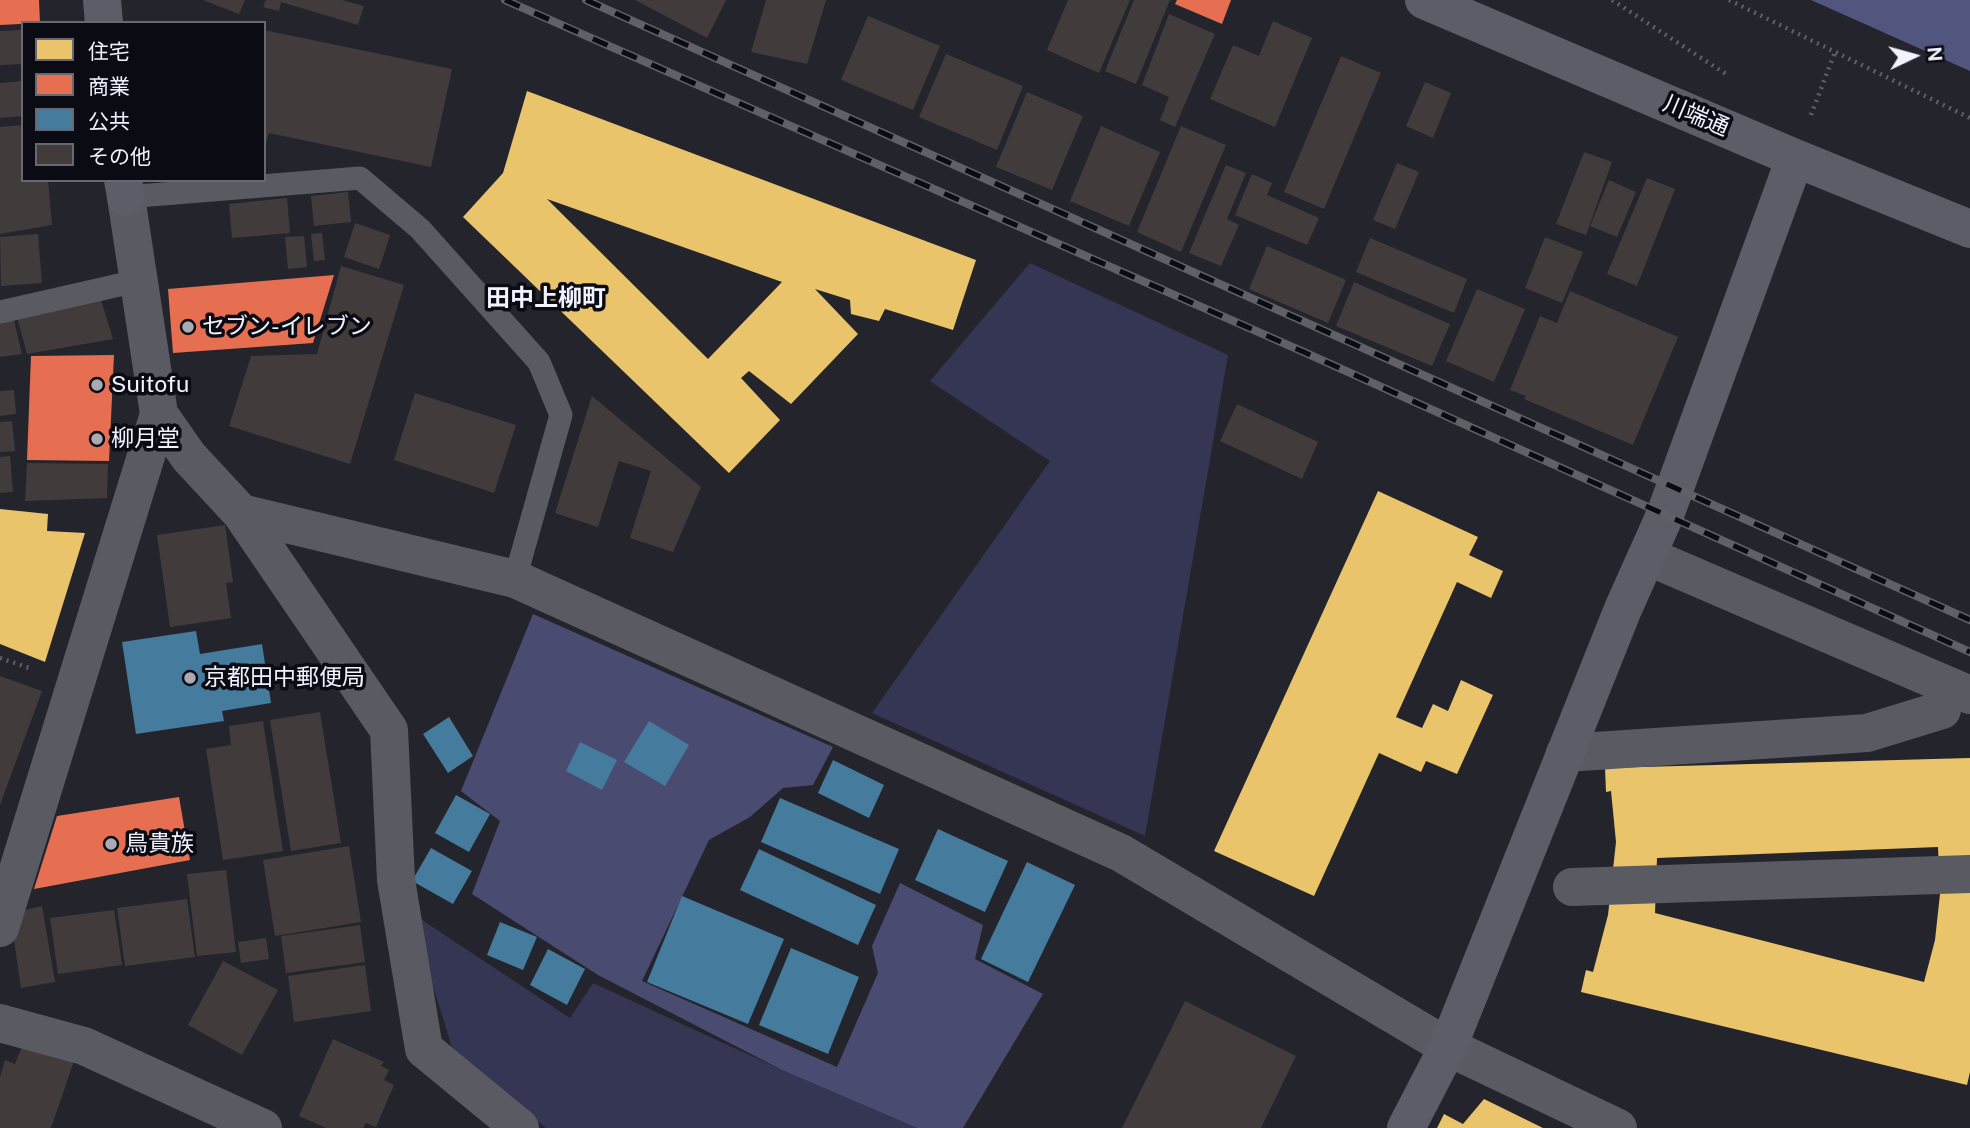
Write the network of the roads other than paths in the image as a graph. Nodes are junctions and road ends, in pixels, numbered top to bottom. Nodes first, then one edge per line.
1 (102, 0) edge
2 (1424, 0) edge
3 (104, 21) edge
4 (1795, 158) junction
5 (125, 189) edge
6 (1970, 229) edge
7 (136, 281) junction
8 (0, 312) edge
9 (159, 415) junction
10 (241, 513) junction
11 (1647, 556) junction
12 (515, 579) junction
13 (1956, 702) edge
14 (1565, 753) junction
15 (1970, 874) edge
16 (1572, 887) dead end
17 (0, 928) edge
18 (0, 1023) edge
19 (1448, 1047) junction
20 (263, 1128) edge
21 (520, 1128) edge
22 (1405, 1128) edge
23 (1618, 1128) edge

1 - 3 street
2 - 4 street, 川端通
4 - 6 street, 川端通
4 - 11 street
5 - 7 street
5 - 12 lane
7 - 8 lane
7 - 9 street
9 - 10 street
9 - 17 street
10 - 12 street
10 - 21 street
11 - 13 street
11 - 14 street
12 - 19 street
13 - 14 street
14 - 19 street
15 - 16 street
18 - 20 street
19 - 22 street
19 - 23 street

